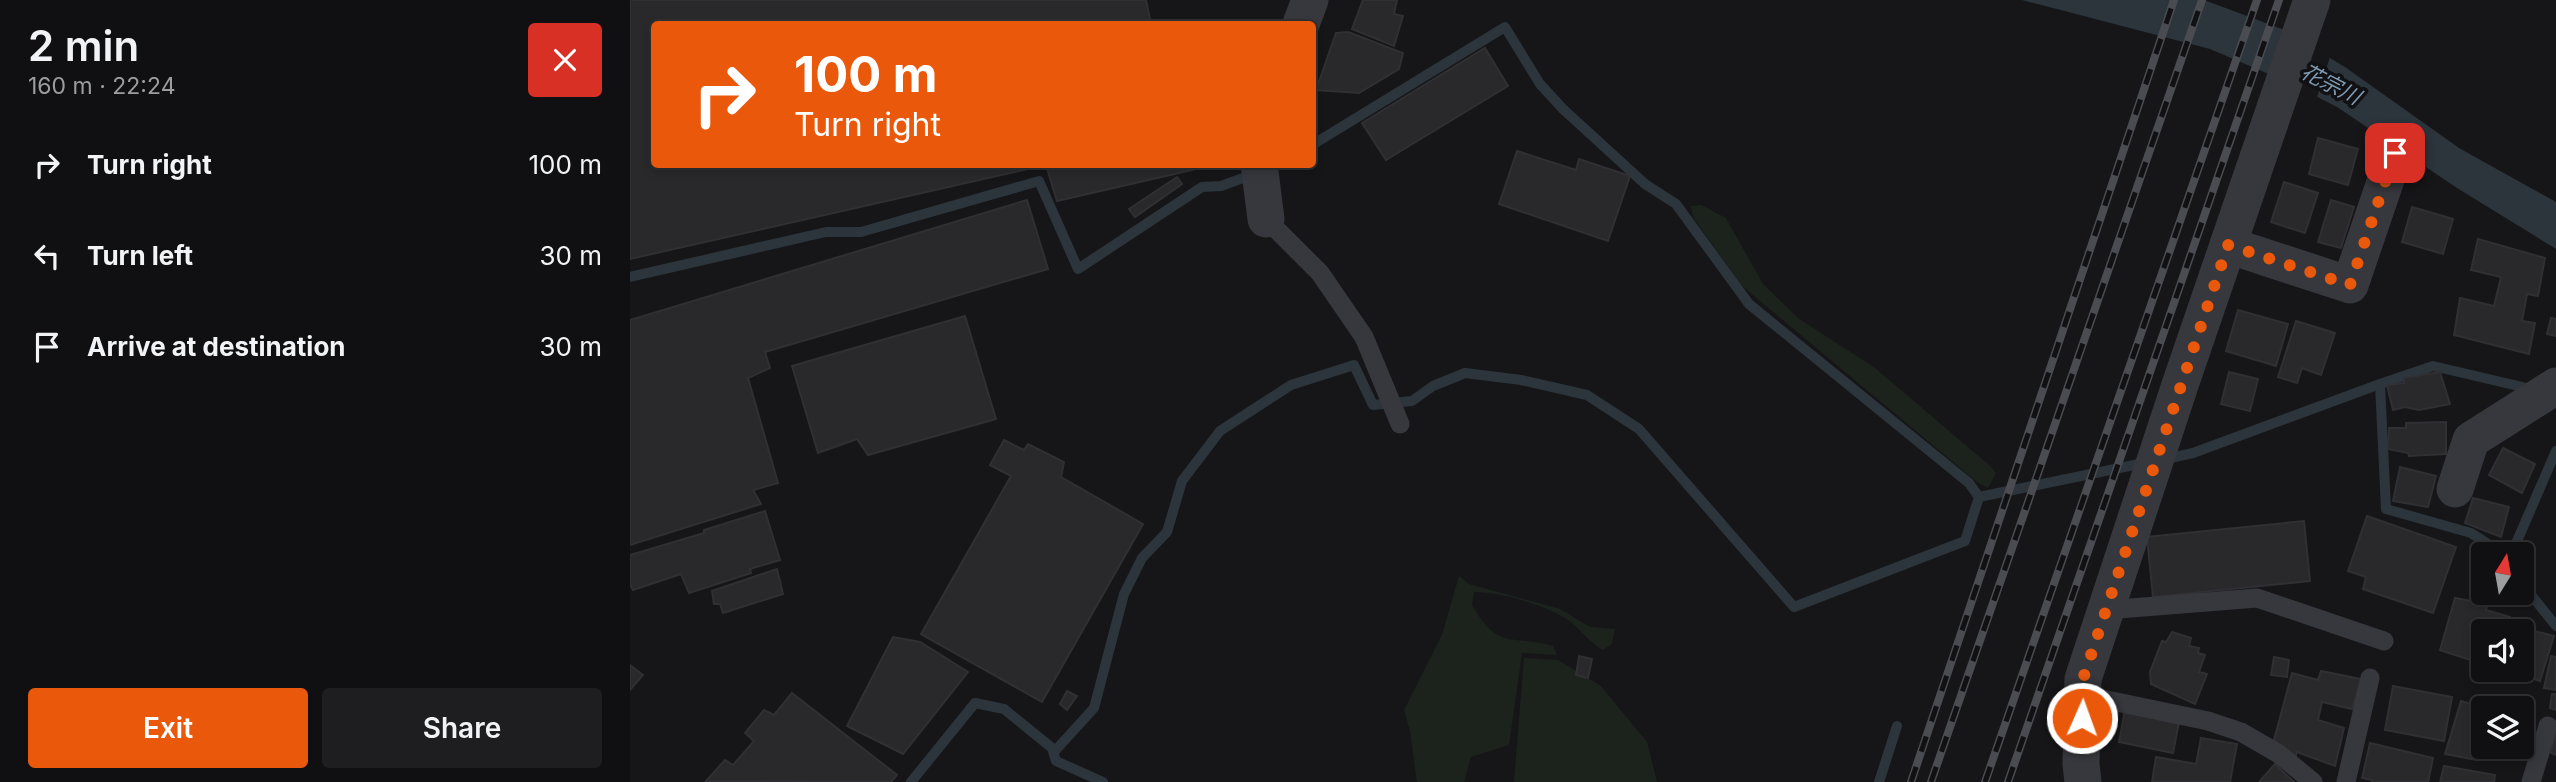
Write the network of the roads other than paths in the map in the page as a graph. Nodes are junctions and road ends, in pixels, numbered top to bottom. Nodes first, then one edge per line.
1 (1310, 0) edge
2 (2312, 0) edge
3 (1302, 21) edge
4 (2395, 153) dead end
5 (1260, 168) edge
6 (1266, 219) joint
7 (2228, 245) junction
8 (2556, 386) edge
9 (1400, 424) dead end
10 (2455, 489) dead end
11 (2106, 610) junction
12 (2384, 641) dead end
13 (2370, 678) dead end
14 (2082, 695) junction
15 (2548, 726) dead end
16 (2083, 782) edge
17 (2313, 782) edge
18 (2346, 782) edge
19 (2531, 782) edge

1 - 3 street
2 - 7 street
4 - 7 street
5 - 6 street
6 - 9 lane
7 - 11 street
8 - 10 street
11 - 12 lane
11 - 14 street
13 - 18 lane
14 - 16 street
14 - 17 lane
15 - 19 lane

